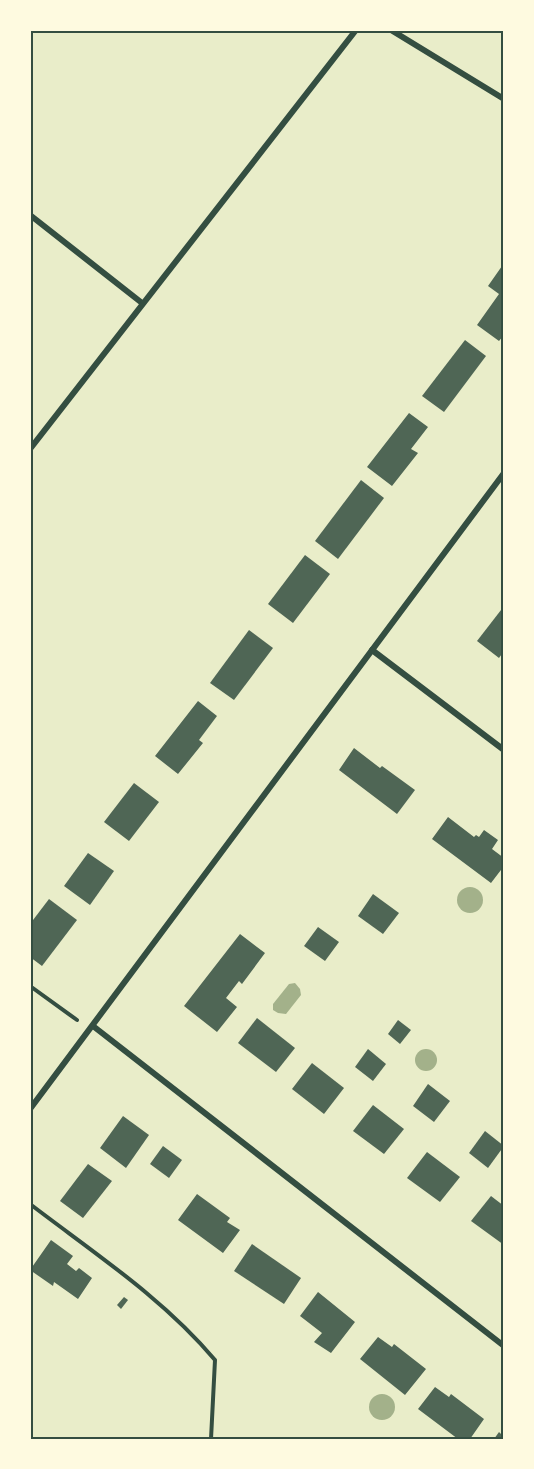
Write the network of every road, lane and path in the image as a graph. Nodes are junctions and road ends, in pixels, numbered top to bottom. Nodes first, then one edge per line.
1 (356, 30) edge
2 (392, 30) edge
3 (504, 99) edge
4 (30, 215) edge
5 (142, 303) junction
6 (30, 449) edge
7 (504, 473) edge
8 (372, 650) junction
9 (504, 750) edge
10 (30, 986) edge
11 (77, 1020) dead end
12 (93, 1026) junction
13 (30, 1109) edge
14 (30, 1204) edge
15 (504, 1346) edge
16 (211, 1439) edge

1 - 5 street
2 - 3 street
4 - 5 street
5 - 6 street
7 - 8 street
8 - 9 street
8 - 12 street
10 - 11 path
12 - 13 street
12 - 15 street
14 - 16 path

